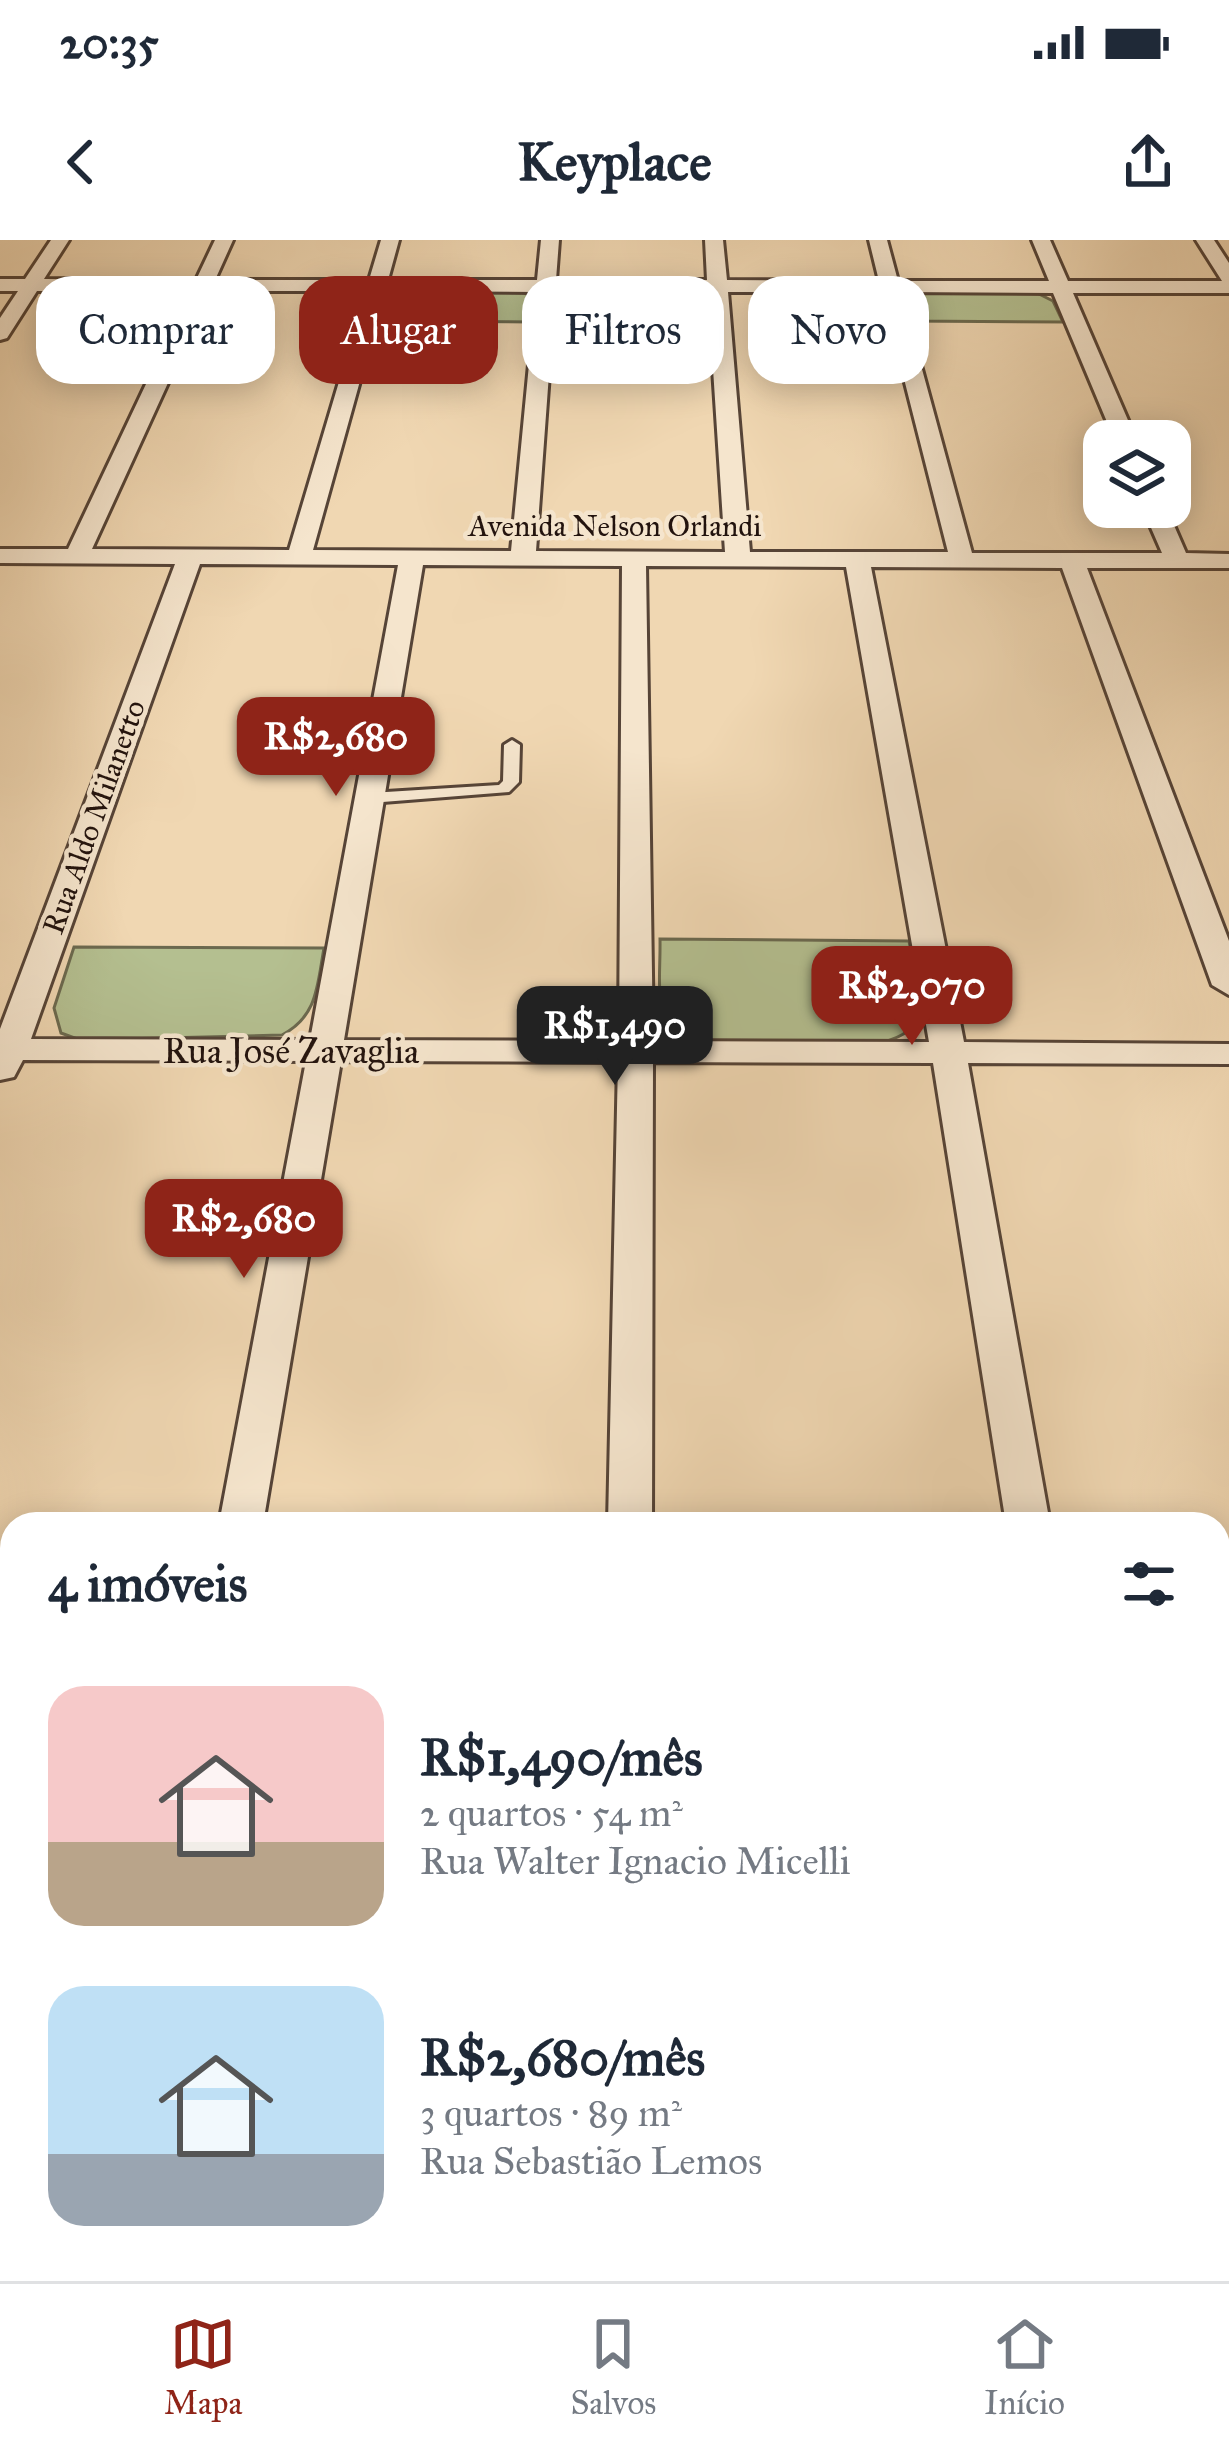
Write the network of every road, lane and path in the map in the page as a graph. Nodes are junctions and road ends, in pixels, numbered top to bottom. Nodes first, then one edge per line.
1 (60, 240) edge
2 (224, 240) edge
3 (390, 240) edge
4 (550, 240) edge
5 (714, 240) edge
6 (878, 240) edge
7 (1040, 240) edge
8 (1205, 240) edge
9 (208, 276) edge
10 (380, 276) edge
11 (547, 276) edge
12 (717, 276) edge
13 (888, 276) edge
14 (1229, 283) edge
15 (0, 285) edge
16 (31, 285) junction
17 (36, 285) edge
18 (1061, 287) junction
19 (929, 288) edge
20 (0, 334) edge
21 (724, 364) edge
22 (157, 384) edge
23 (349, 384) edge
24 (538, 384) edge
25 (916, 384) edge
26 (1117, 420) edge
27 (1163, 528) edge
28 (0, 556) edge
29 (76, 557) junction
30 (299, 557) junction
31 (523, 558) junction
32 (189, 559) junction
33 (412, 559) junction
34 (634, 560) junction
35 (739, 560) junction
36 (962, 560) junction
37 (1177, 560) junction
38 (857, 561) junction
39 (1072, 561) junction
40 (1229, 561) edge
41 (512, 745) dead end
42 (370, 798) junction
43 (1229, 985) edge
44 (321, 1051) junction
45 (637, 1053) junction
46 (1229, 1054) edge
47 (949, 1055) junction
48 (3, 1058) edge
49 (243, 1512) edge
50 (631, 1512) edge
51 (1026, 1512) edge

1 - 16 street
2 - 9 street
3 - 10 street
4 - 11 street
5 - 12 street
6 - 13 street
7 - 18 street
8 - 14 street
14 - 18 street
15 - 16 street
16 - 17 street
16 - 20 street
18 - 19 street
18 - 26 street
21 - 35 street
22 - 29 street
23 - 30 street
24 - 31 street
25 - 36 street
27 - 37 street
28 - 29 street, Avenida Nelson Orlandi
29 - 32 street, Avenida Nelson Orlandi
30 - 32 street, Avenida Nelson Orlandi
30 - 33 street, Avenida Nelson Orlandi
31 - 33 street, Avenida Nelson Orlandi
31 - 34 street, Avenida Nelson Orlandi
32 - 48 street, Rua Aldo Milanetto
33 - 42 street
34 - 35 street, Avenida Nelson Orlandi
34 - 45 street
35 - 38 street, Avenida Nelson Orlandi
36 - 38 street, Avenida Nelson Orlandi
36 - 39 street, Avenida Nelson Orlandi
37 - 39 street, Avenida Nelson Orlandi
37 - 40 street, Avenida Nelson Orlandi
38 - 47 street
39 - 43 street
41 - 42 lane
42 - 44 street
44 - 45 street, Rua José Zavaglia
44 - 48 street, Rua José Zavaglia
44 - 49 street
45 - 47 street, Rua José Zavaglia
45 - 50 street
46 - 47 street, Rua José Zavaglia
47 - 51 street

